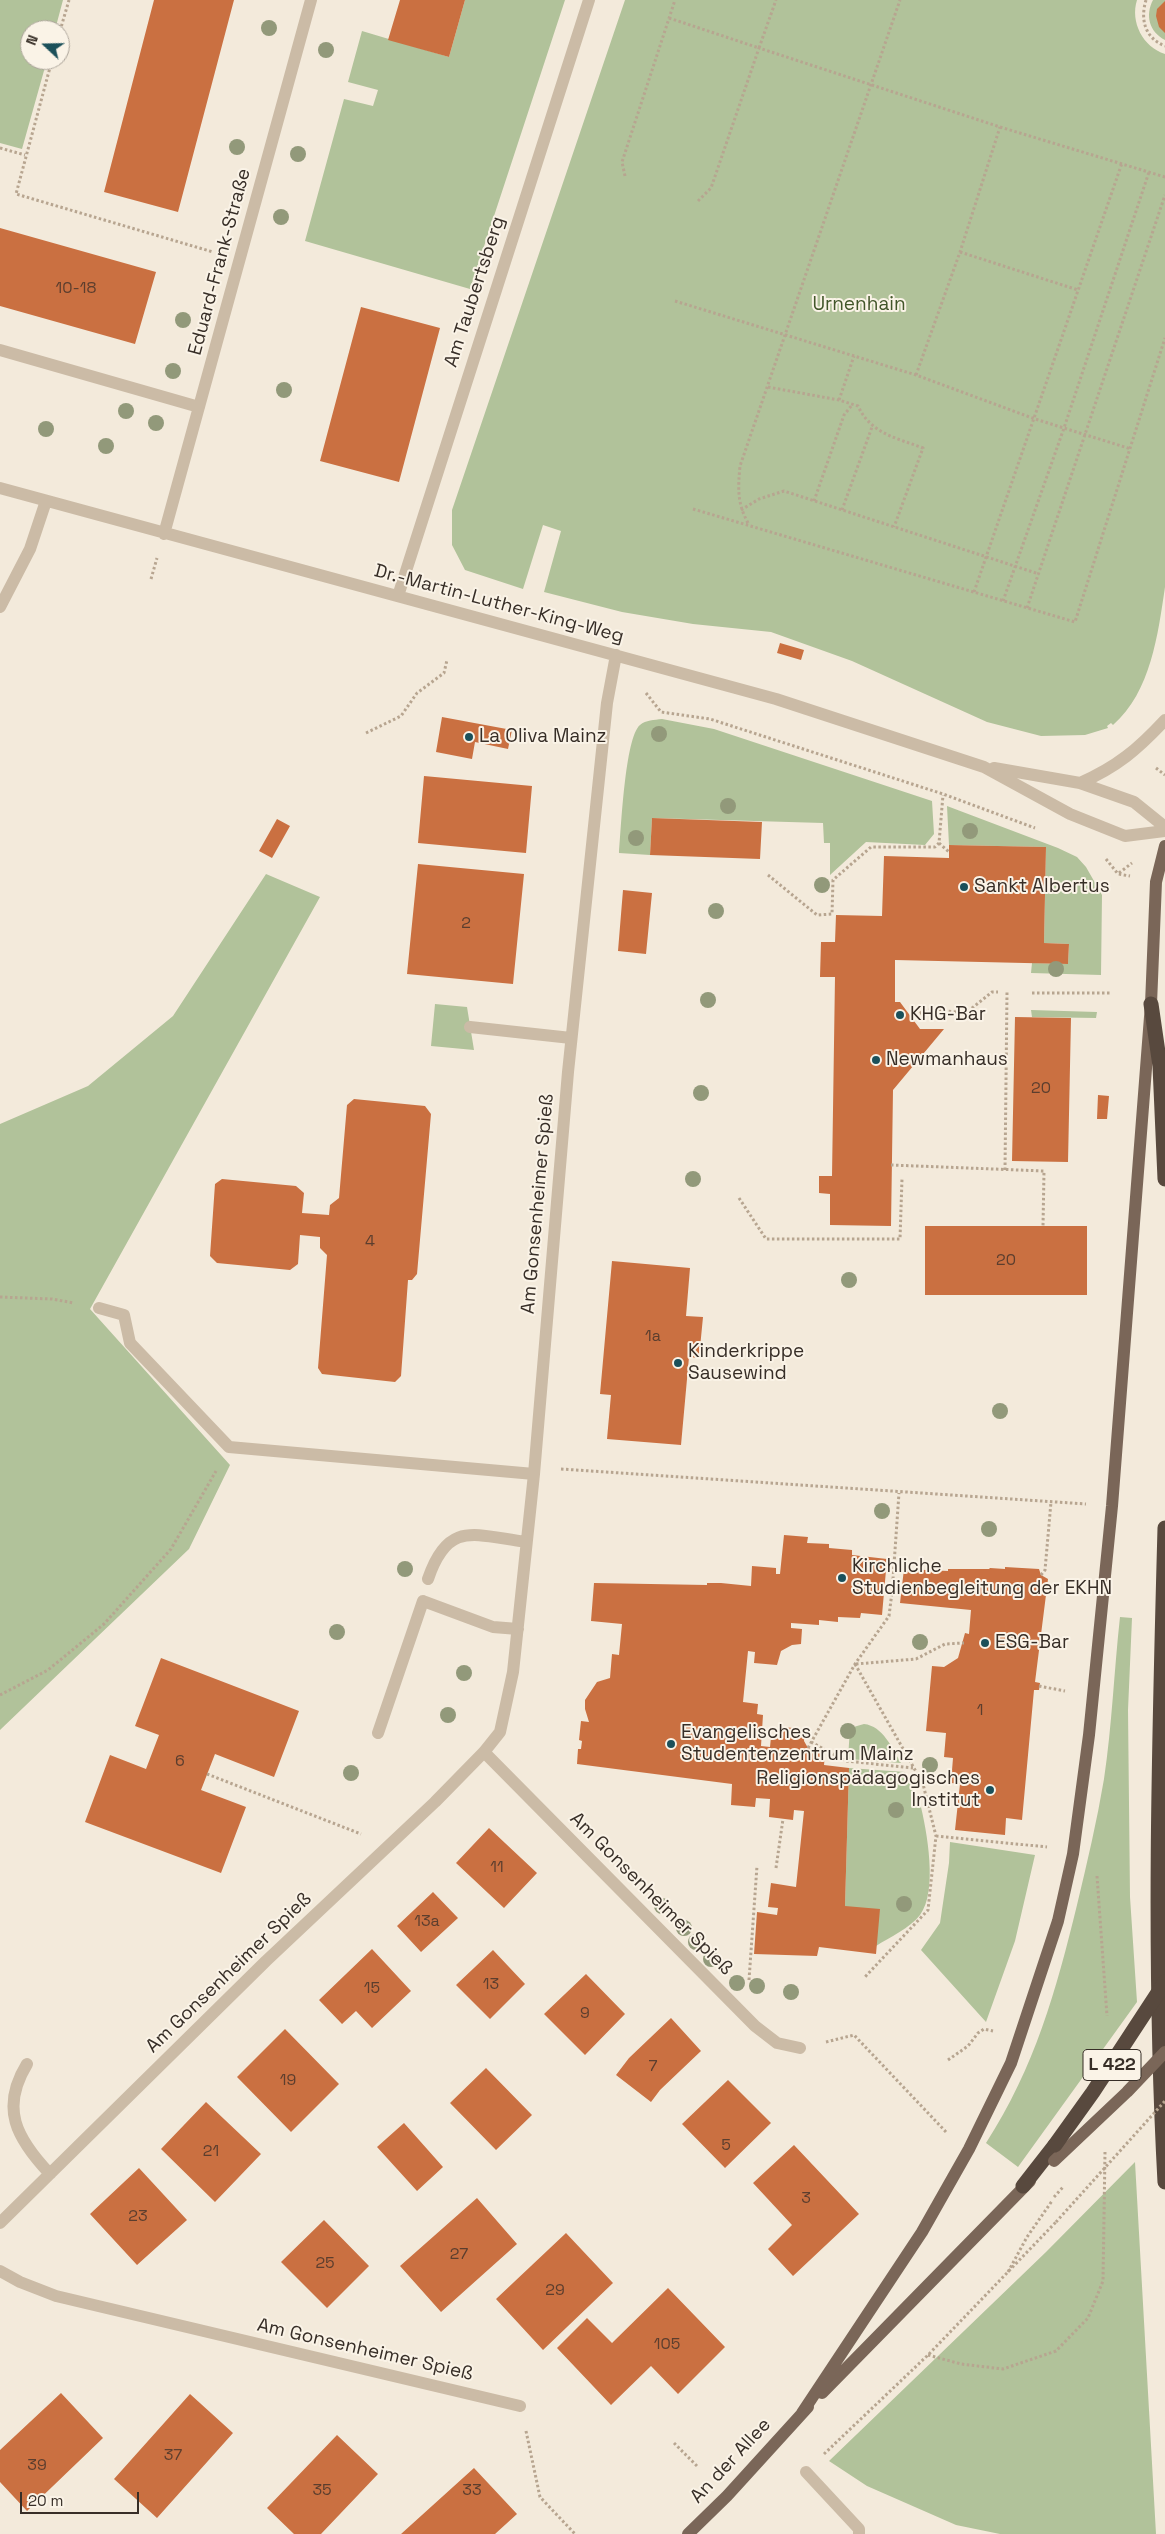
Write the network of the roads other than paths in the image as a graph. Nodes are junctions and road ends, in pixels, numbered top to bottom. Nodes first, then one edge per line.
1 (311, 0) edge
2 (589, 0) edge
3 (0, 350) edge
4 (199, 407) junction
5 (0, 488) edge
6 (46, 501) junction
7 (164, 534) junction
8 (398, 596) junction
9 (0, 607) edge
10 (616, 655) junction
11 (1165, 720) edge
12 (984, 766) junction
13 (1080, 783) junction
14 (1165, 829) edge
15 (1165, 846) edge
16 (1151, 1004) junction
17 (470, 1027) dead end
18 (571, 1038) junction
19 (1165, 1179) edge
20 (99, 1308) road end
21 (534, 1474) junction
22 (1165, 1528) edge
23 (526, 1542) junction
24 (428, 1579) dead end
25 (518, 1629) junction
26 (378, 1733) dead end
27 (484, 1752) junction
28 (1165, 1982) edge
29 (800, 2048) road end
30 (1165, 2052) edge
31 (27, 2064) dead end
32 (50, 2174) junction
33 (1165, 2182) edge
34 (1023, 2186) junction
35 (0, 2223) edge
36 (0, 2271) edge
37 (520, 2406) road end
38 (802, 2413) junction
39 (806, 2472) road end
40 (688, 2534) edge
41 (859, 2534) edge

1 - 4 street, Eduard-Frank-Straße
2 - 8 street, Am Taubertsberg
3 - 4 street
4 - 7 street, Eduard-Frank-Straße
5 - 6 street, Dr.-Martin-Luther-King-Weg
6 - 7 street, Dr.-Martin-Luther-King-Weg
6 - 9 street
7 - 8 street, Dr.-Martin-Luther-King-Weg
8 - 10 street, Dr.-Martin-Luther-King-Weg
10 - 12 street, Dr.-Martin-Luther-King-Weg
10 - 18 street, Am Gonsenheimer Spieß
11 - 13 street
12 - 13 street, Dr.-Martin-Luther-King-Weg
12 - 14 street, Dr.-Martin-Luther-King-Weg
13 - 14 street, Dr.-Martin-Luther-King-Weg
15 - 16 main road, L 422
16 - 19 highway
16 - 38 main road, L 422
17 - 18 street
18 - 21 street, Am Gonsenheimer Spieß
20 - 21 street
21 - 23 street, Am Gonsenheimer Spieß
22 - 33 highway
23 - 24 street
23 - 25 street, Am Gonsenheimer Spieß
25 - 26 street
25 - 27 street, Am Gonsenheimer Spieß
27 - 29 street, Am Gonsenheimer Spieß
27 - 32 street, Am Gonsenheimer Spieß
28 - 34 highway, L 422, bridge
30 - 34 main road, L 422, bridge
31 - 32 street
32 - 35 street, Am Gonsenheimer Spieß
34 - 38 main road, L 422
36 - 37 street, Am Gonsenheimer Spieß
38 - 40 main road, An der Allee / L 422
39 - 41 street

